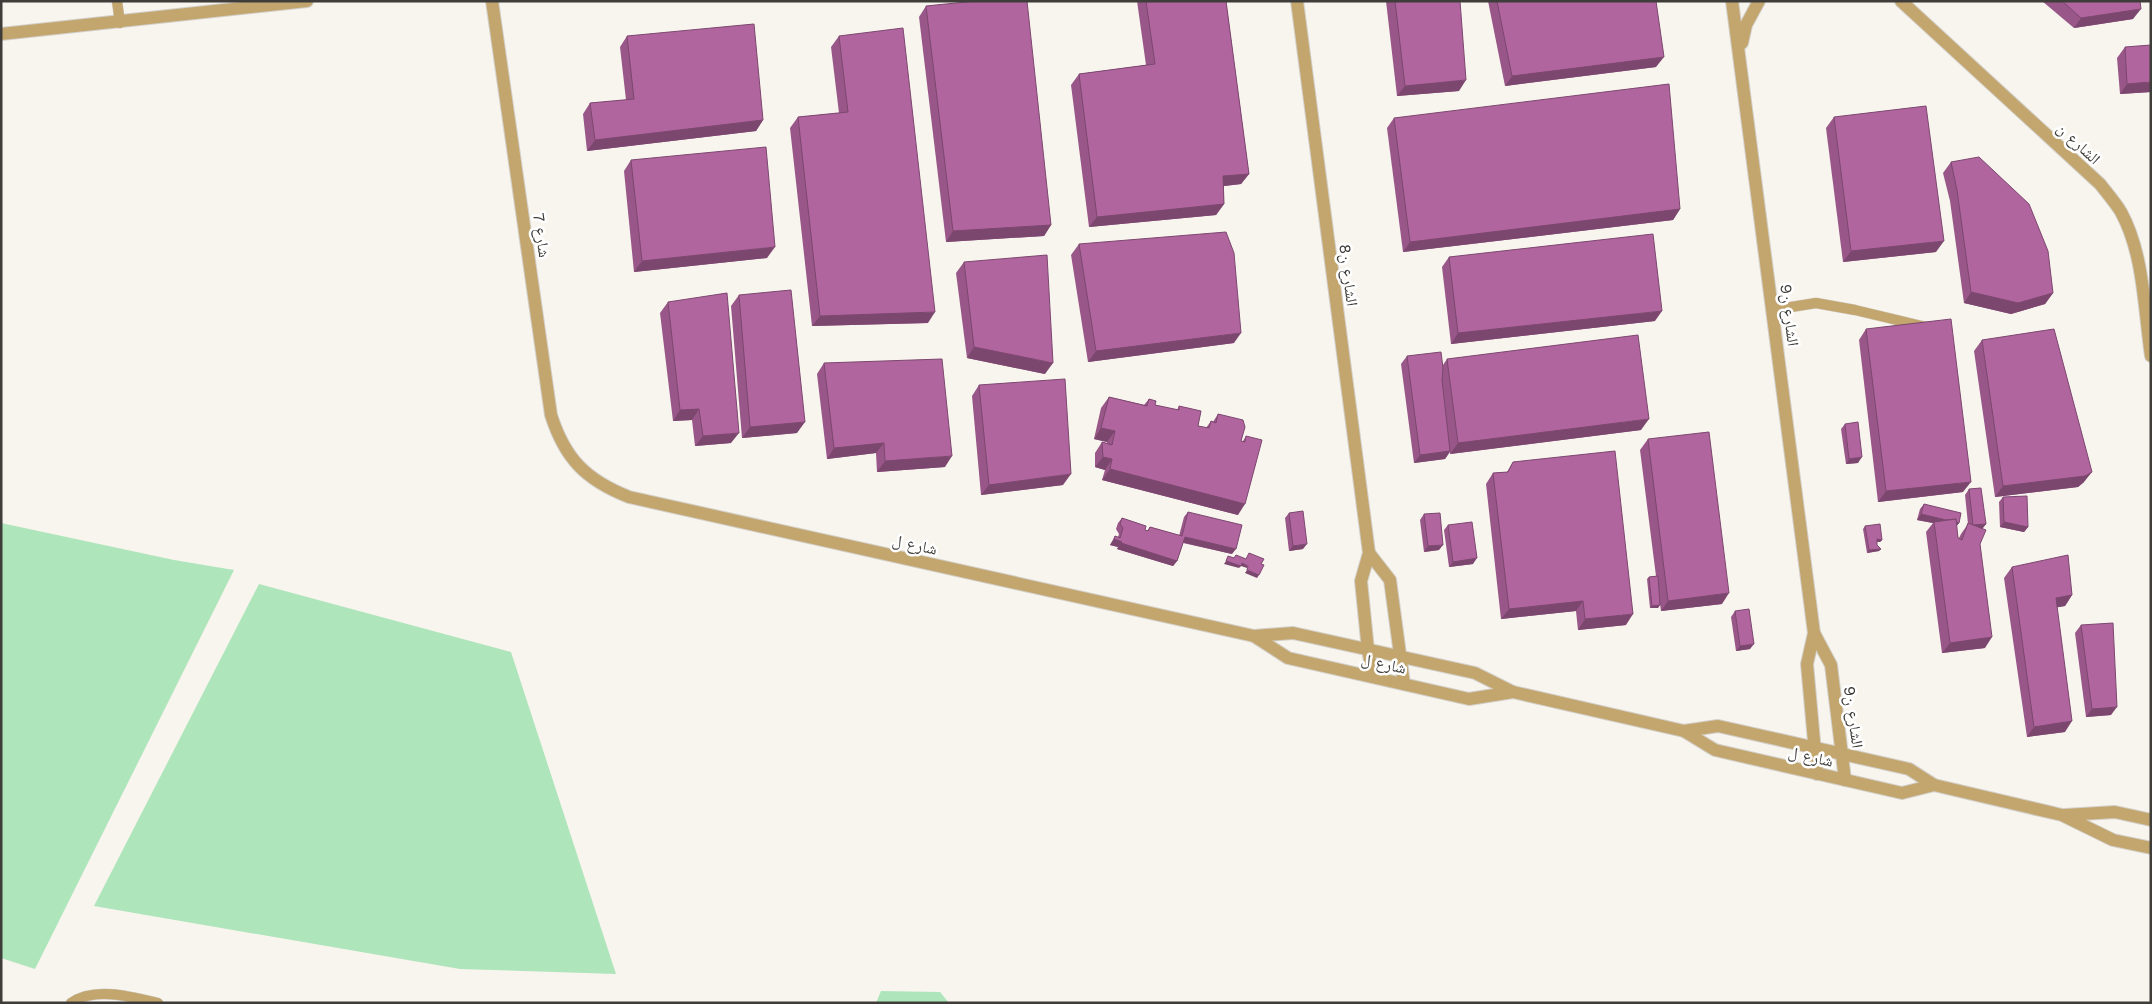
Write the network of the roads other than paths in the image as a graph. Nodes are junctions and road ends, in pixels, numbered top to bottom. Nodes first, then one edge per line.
1 (117, 1) edge
2 (307, 1) edge
3 (492, 1) edge
4 (1297, 1) edge
5 (1732, 1) edge
6 (1759, 1) edge
7 (1901, 1) edge
8 (120, 23) junction
9 (1, 34) edge
10 (1740, 53) junction
11 (1773, 310) junction
12 (1939, 330) edge
13 (2151, 356) edge
14 (578, 466) joint
15 (1369, 553) junction
16 (1814, 633) junction
17 (1254, 636) junction
18 (1368, 650) junction
19 (1401, 657) junction
20 (1374, 677) junction
21 (1404, 684) junction
22 (1513, 692) junction
23 (1684, 731) junction
24 (1815, 748) junction
25 (1843, 754) junction
26 (1817, 774) junction
27 (1845, 780) junction
28 (1934, 785) junction
29 (2062, 815) junction
30 (2151, 820) edge
31 (2151, 848) edge
32 (71, 1003) edge
33 (158, 1003) edge

1 - 8 lane
2 - 8 street
3 - 14 street, شارع 7
4 - 15 street, الشارع ن8
5 - 10 street, الشارع ن9
6 - 10 street
7 - 13 street, الشارع ن
8 - 9 street
10 - 11 street, الشارع ن9
11 - 12 lane
11 - 16 street, الشارع ن9
14 - 17 street, شارع ل
15 - 18 street, الشارع ن8
15 - 19 street
16 - 24 street, الشارع ن9
16 - 25 street, الشارع ن9
17 - 18 street, شارع ل
17 - 20 street, شارع ل
18 - 19 street, شارع ل
18 - 20 street, الشارع ن8
19 - 21 street
19 - 22 street, شارع ل
20 - 21 street, شارع ل
21 - 22 street, شارع ل
22 - 23 street, شارع ل
23 - 24 street, شارع ل
23 - 26 street, شارع ل
24 - 25 street, شارع ل
24 - 26 street, الشارع ن9
25 - 27 street, الشارع ن9
25 - 28 street, شارع ل
26 - 27 street, شارع ل
27 - 28 street, شارع ل
28 - 29 street, شارع ل
29 - 30 street, شارع ل
29 - 31 street, شارع ل
32 - 33 lane

